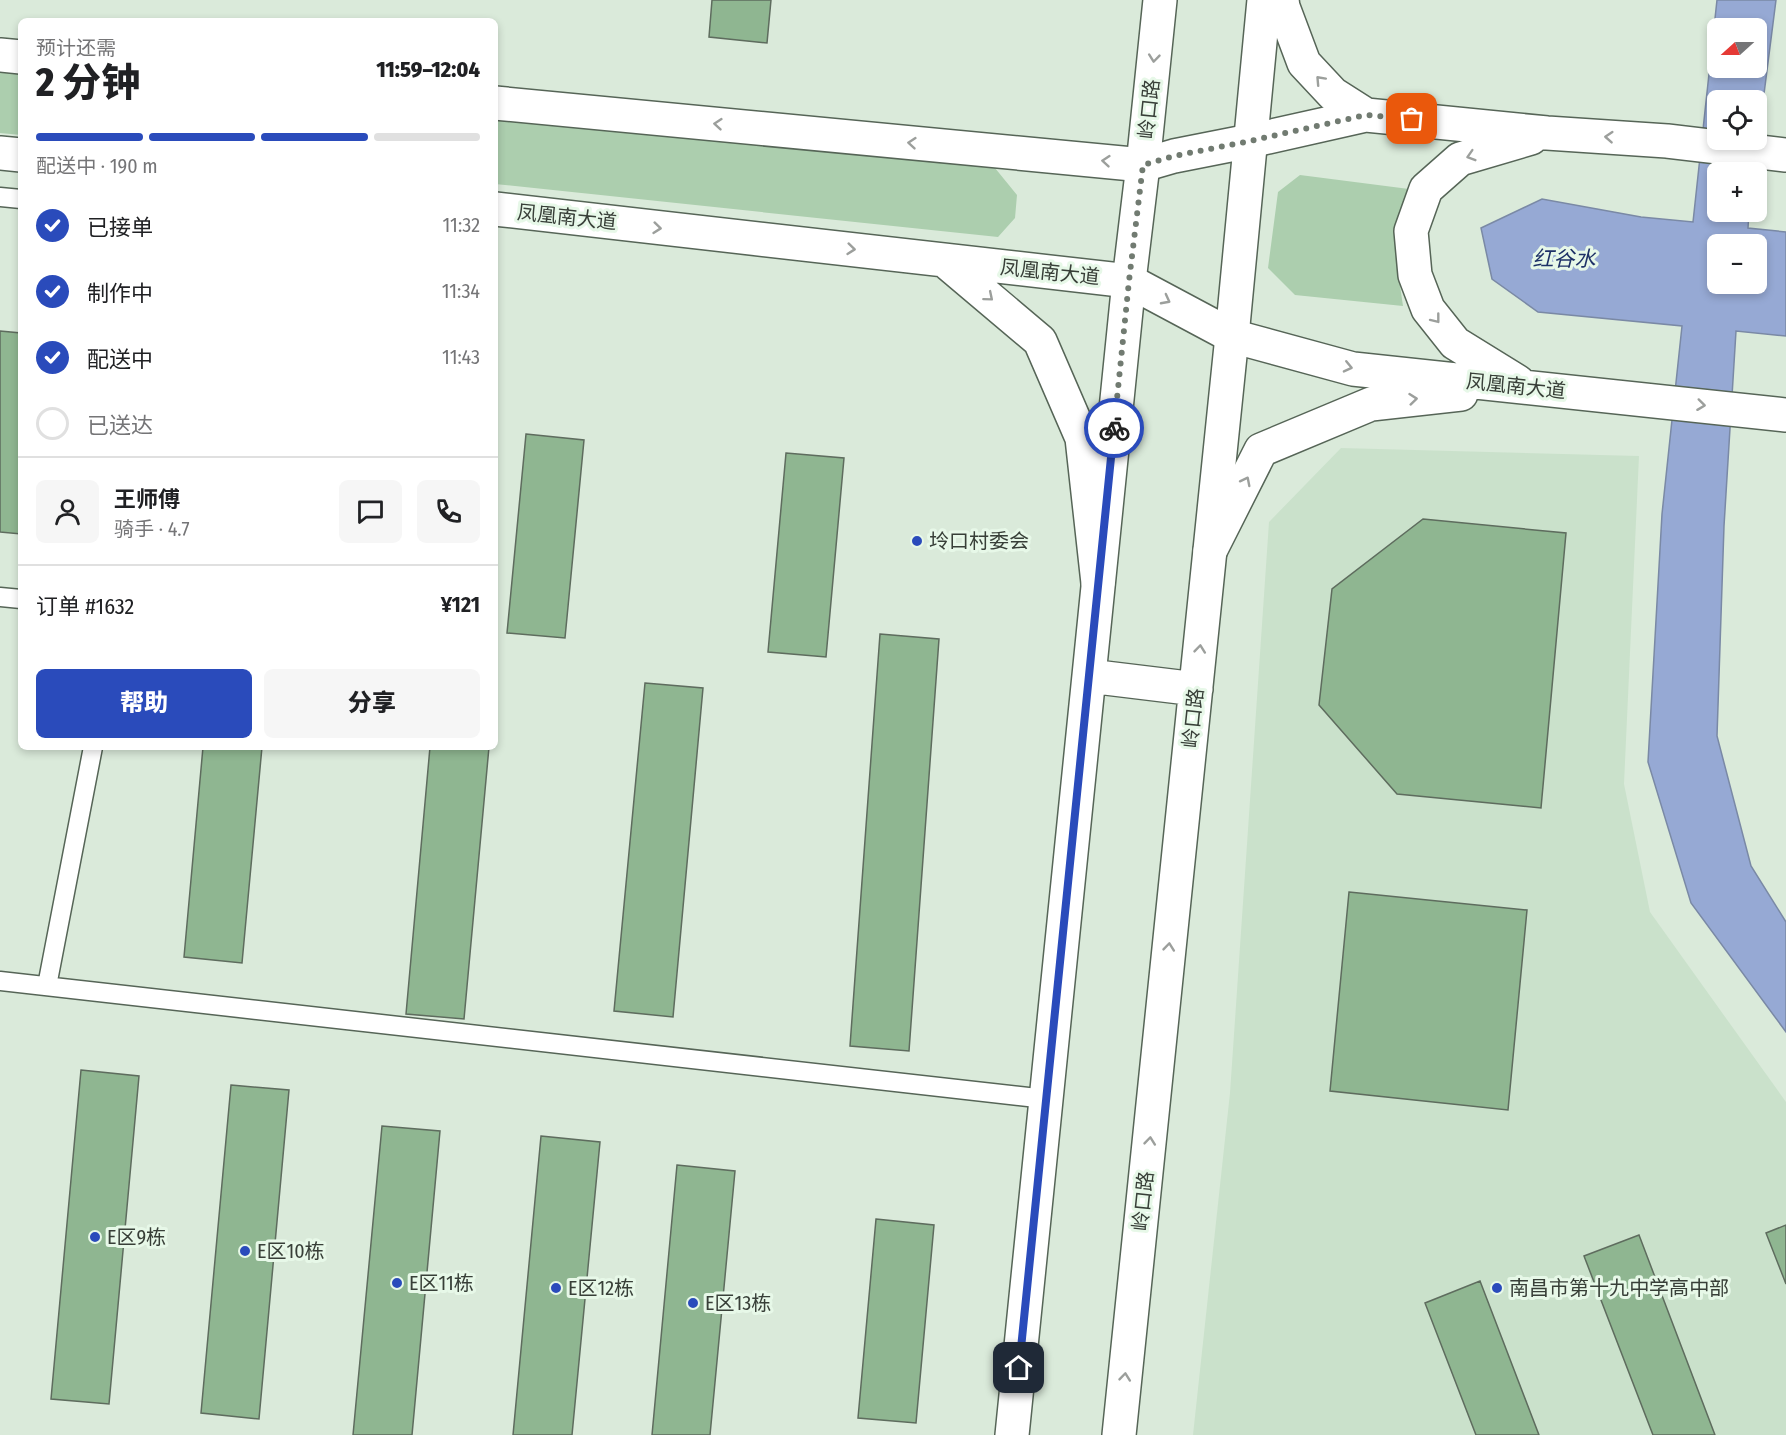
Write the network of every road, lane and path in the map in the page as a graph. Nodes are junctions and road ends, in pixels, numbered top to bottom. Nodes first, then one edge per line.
1 (1160, 0) edge
2 (1264, 0) edge
3 (1282, 0) edge
4 (0, 56) edge
5 (18, 57) edge
6 (498, 103) edge
7 (1366, 115) junction
8 (1547, 133) junction
9 (1250, 141) junction
10 (0, 153) edge
11 (1775, 154) edge
12 (18, 155) edge
13 (1143, 165) junction
14 (0, 197) edge
15 (18, 199) edge
16 (498, 209) edge
17 (944, 260) junction
18 (1129, 281) junction
19 (1232, 336) junction
20 (1526, 387) junction
21 (1786, 414) edge
22 (1210, 551) junction
23 (1098, 583) junction
24 (0, 597) edge
25 (18, 600) edge
26 (1089, 676) junction
27 (1196, 690) junction
28 (92, 750) edge
29 (0, 981) edge
30 (46, 986) junction
31 (1047, 1099) junction
32 (1012, 1435) edge
33 (1119, 1435) edge

1 -> 13 main road, 岭口路
2 - 9 main road, 岭口路
7 -> 3 main road
4 - 5 main road
13 -> 6 main road
7 - 8 main road
7 - 9 main road
11 -> 8 main road
8 -> 20 main road
9 - 13 main road
9 - 19 main road, 岭口路
10 - 12 main road
13 - 18 main road, 岭口路
14 - 15 lane
16 -> 17 main road, 凤凰南大道
17 - 18 main road, 凤凰南大道
17 -> 23 main road
18 -> 19 main road, 凤凰南大道
18 - 23 main road, 岭口路
19 -> 20 main road, 凤凰南大道
19 - 22 main road, 岭口路
20 -> 21 main road, 凤凰南大道
22 -> 20 main road
27 -> 22 main road, 岭口路
23 - 26 main road, 岭口路
24 - 25 lane
26 - 27 main road
26 - 31 main road, 岭口路
33 -> 27 main road, 岭口路
28 - 30 lane
29 - 30 lane
30 - 31 lane
31 - 32 main road, 岭口路

